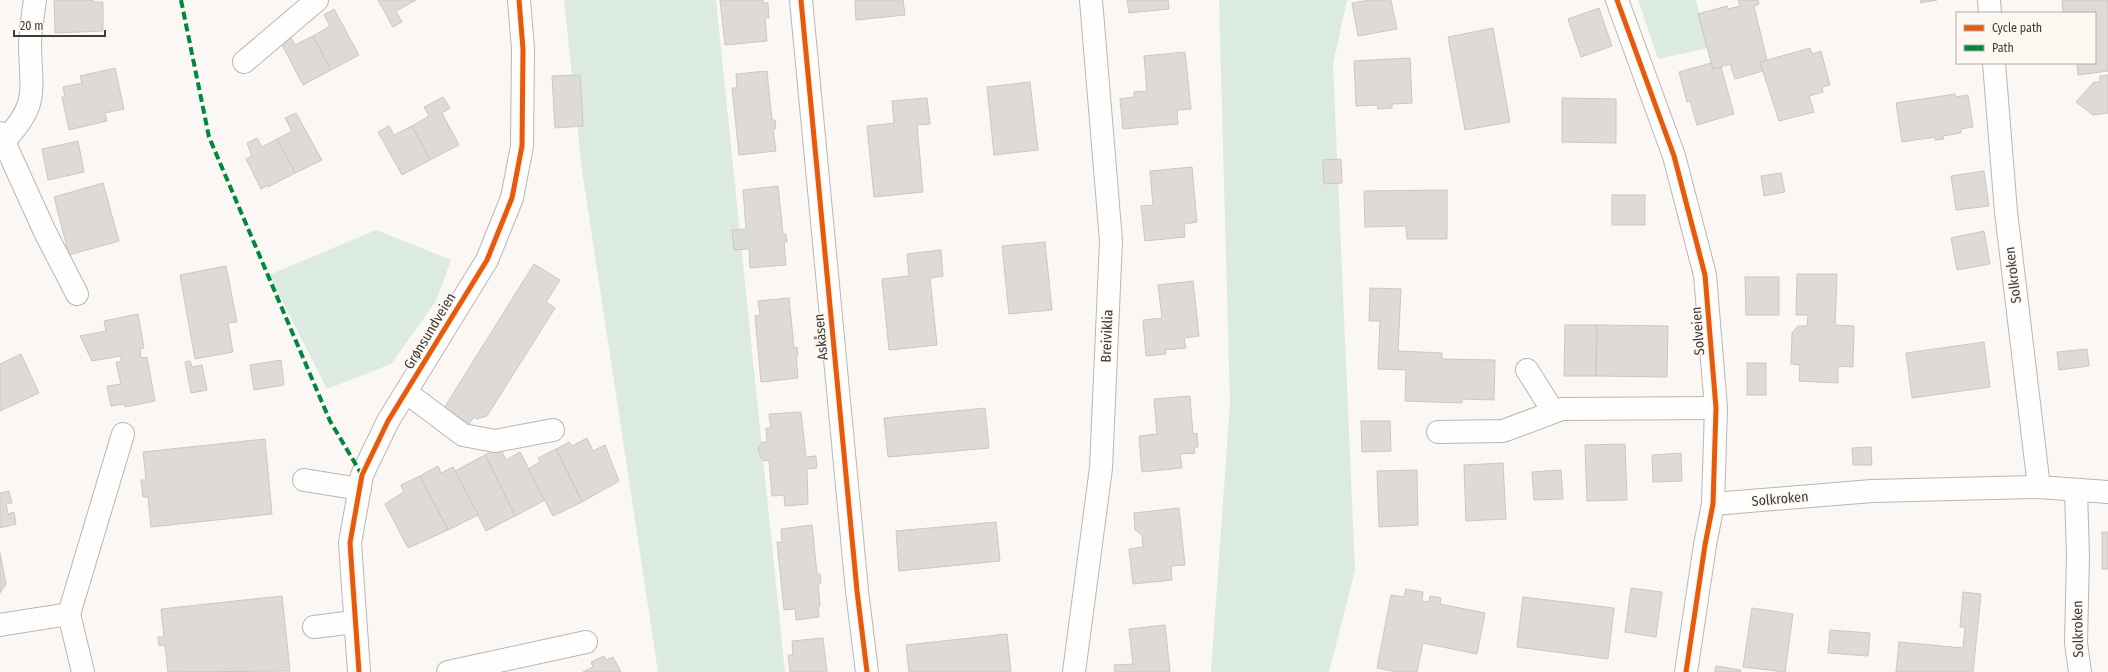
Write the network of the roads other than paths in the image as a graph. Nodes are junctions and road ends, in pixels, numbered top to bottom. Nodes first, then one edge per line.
1 (35, 0) edge
2 (317, 0) edge
3 (518, 0) edge
4 (802, 0) edge
5 (1091, 0) edge
6 (1617, 0) edge
7 (1989, 0) edge
8 (1990, 12) edge
9 (244, 62) dead end
10 (1994, 64) edge
11 (2, 137) edge
12 (77, 294) dead end
13 (1527, 370) dead end
14 (407, 393) junction
15 (1716, 408) junction
16 (1553, 411) junction
17 (553, 430) dead end
18 (1438, 432) dead end
19 (124, 434) dead end
20 (304, 480) dead end
21 (2039, 486) junction
22 (360, 489) junction
23 (2076, 490) junction
24 (2108, 492) edge
25 (1713, 504) junction
26 (69, 614) junction
27 (354, 622) junction
28 (0, 625) edge
29 (314, 628) dead end
30 (586, 642) dead end
31 (83, 672) edge
32 (359, 672) edge
33 (448, 672) edge
34 (867, 672) edge
35 (1074, 672) edge
36 (1686, 672) edge
37 (2080, 672) edge

1 - 11 street
2 - 9 street
3 - 14 street, Grønsundveien
4 - 34 street, Askåsen
5 - 35 street, Breiviklia
6 - 15 street, Solveien
7 - 8 street
10 - 21 street, Solkroken
11 - 12 street
13 - 16 street
14 - 17 street
14 - 22 street, Grønsundveien
15 - 16 street
15 - 25 street, Solveien
16 - 18 street
19 - 26 street
20 - 22 street
21 - 23 street, Solkroken
21 - 25 street, Solkroken
22 - 27 street, Grønsundveien
23 - 24 street, Solkroken
23 - 37 street, Solkroken
25 - 36 street, Solveien
26 - 28 street
26 - 31 street
27 - 29 street
27 - 32 street, Grønsundveien
30 - 33 street

